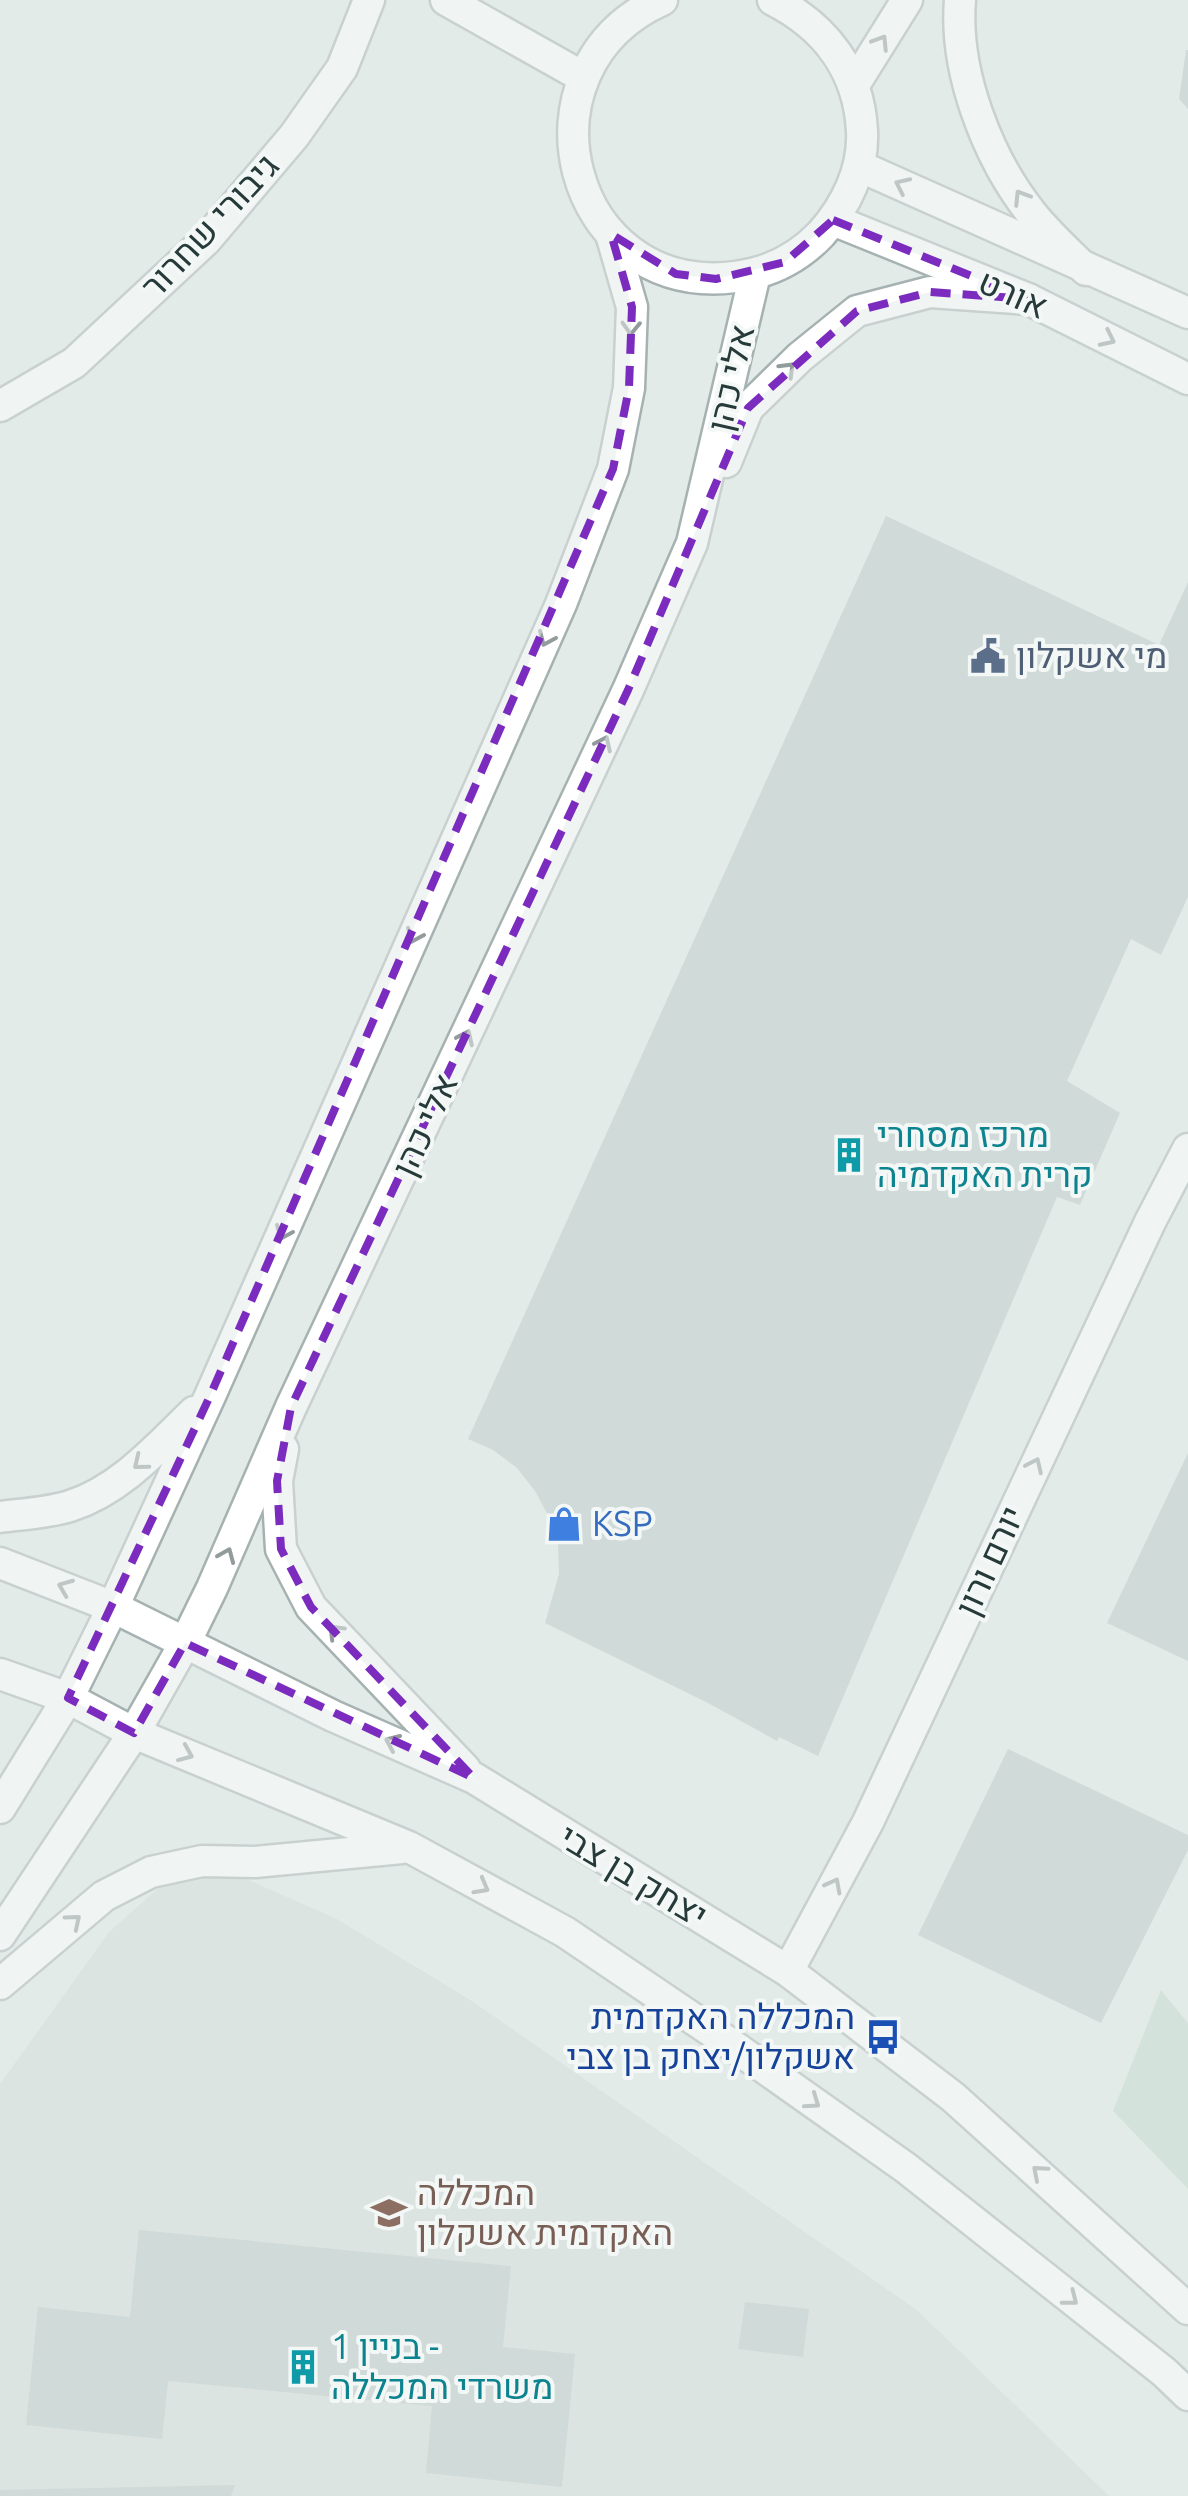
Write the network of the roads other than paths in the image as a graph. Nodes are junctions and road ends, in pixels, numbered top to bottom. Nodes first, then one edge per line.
1 (370, 0) edge
2 (446, 0) edge
3 (662, 0) edge
4 (774, 0) edge
5 (908, 0) edge
6 (960, 0) edge
7 (583, 77) junction
8 (854, 85) junction
9 (858, 166) junction
10 (834, 220) junction
11 (610, 234) junction
12 (1086, 270) junction
13 (755, 274) junction
14 (1028, 299) junction
15 (1188, 313) edge
16 (1188, 379) edge
17 (0, 406) edge
18 (692, 543) junction
19 (1188, 1149) edge
20 (210, 1396) junction
21 (291, 1407) junction
22 (0, 1517) edge
23 (0, 1563) edge
24 (113, 1607) junction
25 (185, 1643) junction
26 (0, 1674) edge
27 (68, 1698) junction
28 (134, 1732) junction
29 (474, 1778) junction
30 (0, 1808) edge
31 (409, 1847) junction
32 (0, 1934) edge
33 (788, 1971) junction
34 (0, 1984) edge
35 (1188, 2310) edge
36 (1188, 2395) edge

1 - 17 street, גיבורי שחרור
2 - 7 street
3 - 7 street
4 - 8 street
8 -> 5 street
12 -> 6 street
7 - 11 street
8 - 9 street
9 - 10 street
12 -> 9 street, אורט
10 - 13 street
10 - 14 street, אורט
11 - 13 street
11 -> 20 street
12 - 15 street, אורט
13 - 18 street, אלי כהן
14 -> 16 street, אורט
18 -> 14 street
21 -> 18 street, אלי כהן
33 -> 19 street, יורם ורון
20 -> 22 street
20 - 24 street
25 -> 21 street, אלי כהן
29 -> 21 street
24 -> 23 street, יצחק בן צבי
24 - 25 street, יצחק בן צבי
24 - 27 street
25 - 28 street, אלי כהן
29 -> 25 street, יצחק בן צבי
26 - 27 street
27 - 28 street
27 - 30 street
28 -> 31 street
28 - 32 street, אלי כהן
29 - 33 street, יצחק בן צבי
34 -> 31 street
31 -> 36 street
35 -> 33 street, יצחק בן צבי

